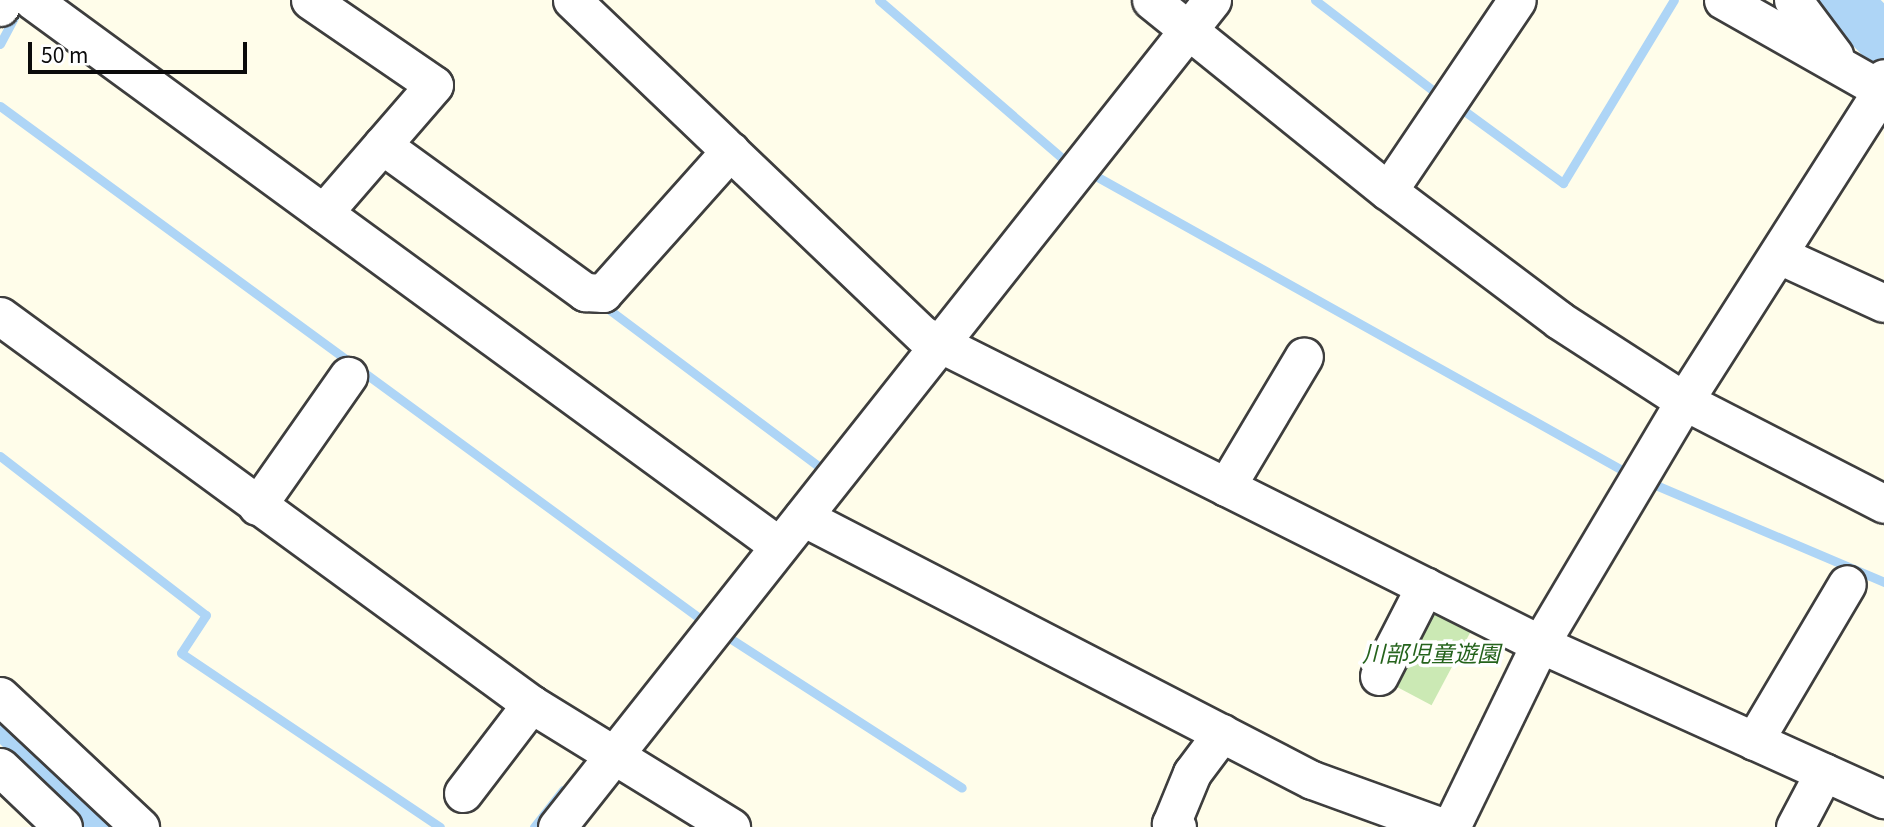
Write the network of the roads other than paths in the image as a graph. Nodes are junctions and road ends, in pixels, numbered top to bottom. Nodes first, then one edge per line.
1 (4, 0) edge
2 (32, 0) edge
3 (310, 0) edge
4 (572, 0) edge
5 (1151, 0) edge
6 (1212, 0) edge
7 (1517, 0) edge
8 (1723, 0) edge
9 (1793, 0) edge
10 (0, 7) edge
11 (1188, 30) junction
12 (1846, 69) junction
13 (1883, 85) edge
14 (382, 145) junction
15 (730, 151) junction
16 (1388, 191) junction
17 (323, 213) junction
18 (1779, 256) junction
19 (1884, 303) edge
20 (0, 316) edge
21 (940, 344) junction
22 (1304, 356) dead end
23 (348, 376) dead end
24 (1684, 401) junction
25 (1226, 487) junction
26 (1884, 504) edge
27 (257, 506) junction
28 (803, 517) junction
29 (779, 546) junction
30 (1847, 584) dead end
31 (1425, 586) junction
32 (1540, 644) junction
33 (1379, 676) dead end
34 (0, 696) edge
35 (531, 704) junction
36 (1222, 733) junction
37 (1755, 741) junction
38 (615, 754) junction
39 (0, 767) edge
40 (1824, 772) junction
41 (463, 793) dead end
42 (1884, 799) edge
43 (63, 827) edge
44 (140, 827) edge
45 (557, 827) edge
46 (731, 827) edge
47 (1177, 827) edge
48 (1442, 827) edge
49 (1451, 827) edge
50 (1795, 827) edge

1 - 10 street
2 - 17 street
3 - 14 street
4 - 15 street
5 - 11 street
6 - 11 street
7 - 16 street
8 - 12 street
9 - 12 street
11 - 16 street
11 - 21 street
12 - 13 street
13 - 18 street
14 - 15 street
14 - 17 street
15 - 21 street
16 - 24 street
17 - 29 street
18 - 19 street
18 - 24 street
20 - 27 street
21 - 25 street
21 - 28 street
22 - 25 street
23 - 27 street
24 - 26 street
24 - 32 street
25 - 31 street
27 - 35 street
28 - 29 street
28 - 36 street
29 - 38 street
30 - 37 street
31 - 32 street
31 - 33 street
32 - 37 street
32 - 49 street
34 - 44 street
35 - 38 street
35 - 41 street
36 - 47 street
36 - 48 street
37 - 40 street
38 - 45 street
38 - 46 street
39 - 43 street
40 - 42 street
40 - 50 street

